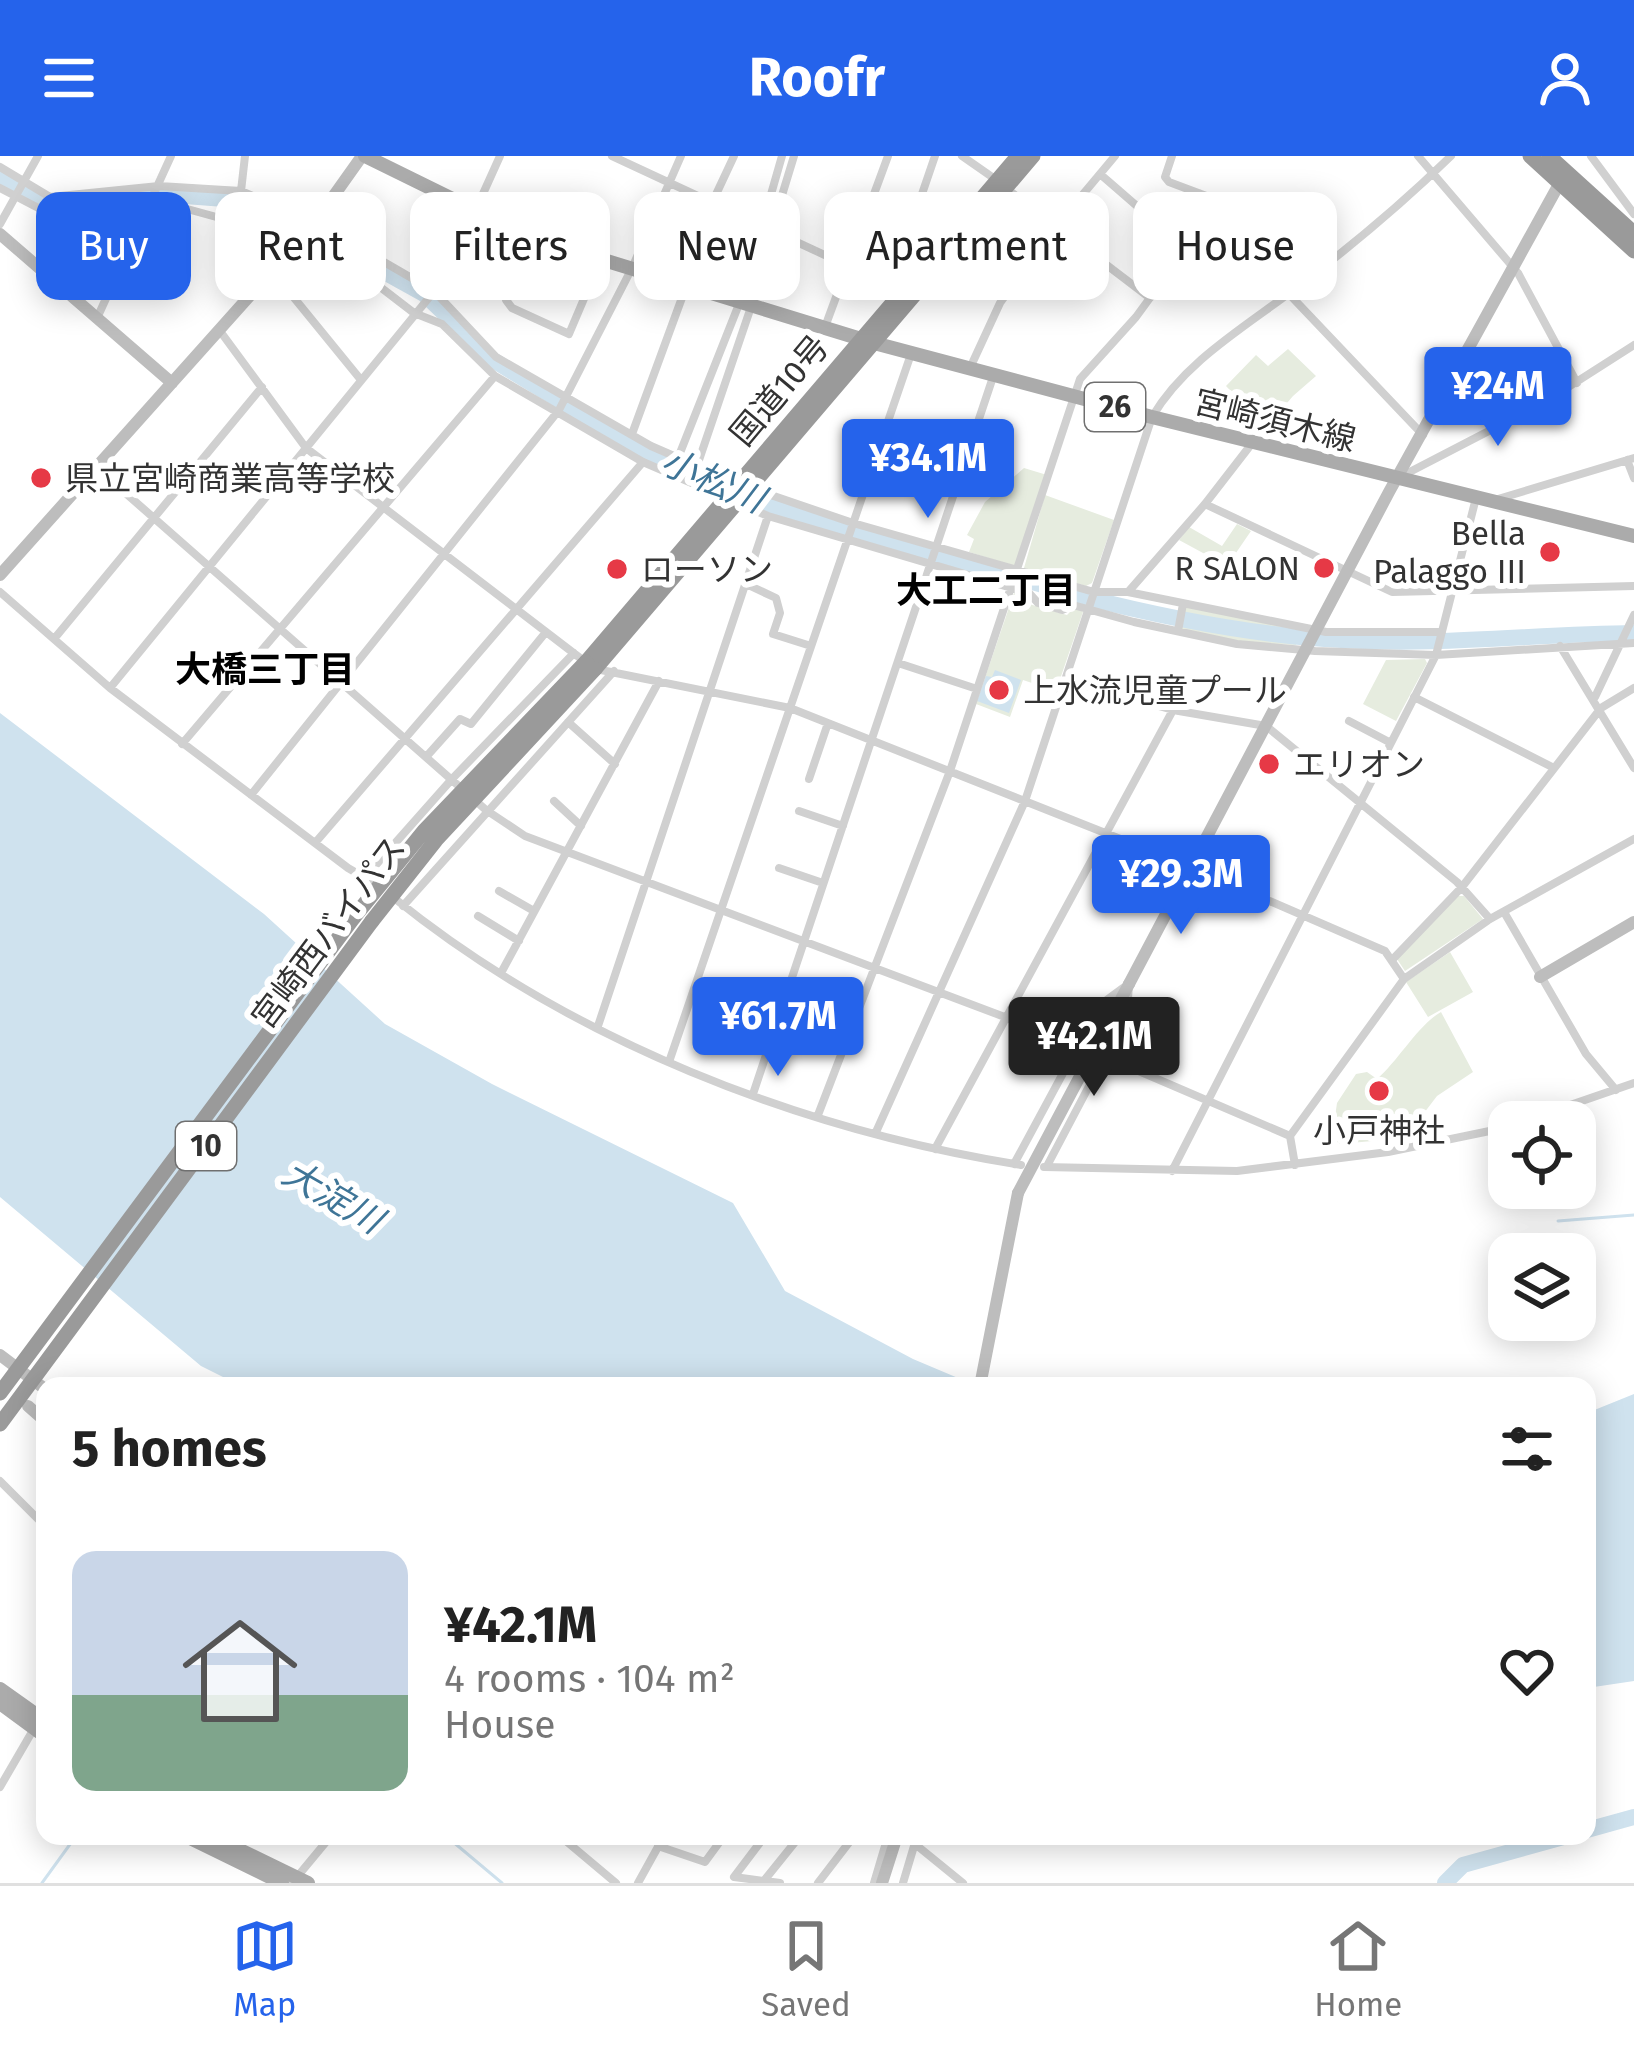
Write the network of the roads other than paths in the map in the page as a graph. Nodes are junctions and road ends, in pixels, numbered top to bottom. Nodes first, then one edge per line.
1 (38, 156) edge
2 (171, 156) edge
3 (245, 156) edge
4 (364, 156) edge
5 (500, 156) edge
6 (612, 156) edge
7 (681, 156) edge
8 (734, 156) edge
9 (782, 156) edge
10 (794, 156) edge
11 (888, 156) edge
12 (935, 156) edge
13 (962, 156) edge
14 (1018, 156) edge
15 (1033, 156) edge
16 (1115, 156) edge
17 (1172, 156) edge
18 (1418, 156) edge
19 (1451, 156) edge
20 (1530, 156) edge
21 (1549, 156) edge
22 (1591, 156) edge
23 (0, 167) edge
24 (1100, 173) junction
25 (1565, 173) junction
26 (1433, 174) junction
27 (23, 183) junction
28 (669, 183) junction
29 (1002, 184) junction
30 (159, 186) junction
31 (0, 188) edge
32 (241, 191) joint
33 (156, 192) edge
34 (337, 192) edge
35 (435, 192) edge
36 (485, 192) edge
37 (688, 192) edge
38 (717, 192) edge
39 (774, 192) edge
40 (780, 192) edge
41 (875, 192) edge
42 (923, 192) edge
43 (994, 192) edge
44 (1013, 192) edge
45 (1086, 192) edge
46 (1196, 192) edge
47 (14, 197) junction
48 (1133, 202) edge
49 (36, 207) edge
50 (1634, 214) edge
51 (0, 224) edge
52 (1634, 230) edge
53 (0, 234) edge
54 (1634, 251) edge
55 (1337, 255) edge
56 (610, 262) edge
57 (1109, 266) edge
58 (632, 268) junction
59 (1513, 268) junction
60 (1133, 285) edge
61 (386, 288) edge
62 (105, 300) edge
63 (246, 300) edge
64 (296, 300) edge
65 (426, 300) edge
66 (442, 300) edge
67 (506, 300) edge
68 (584, 300) edge
69 (681, 300) edge
70 (740, 300) edge
71 (835, 300) edge
72 (896, 300) edge
73 (1003, 300) edge
74 (1148, 300) edge
75 (1281, 300) edge
76 (1295, 300) edge
77 (747, 302) junction
78 (419, 309) junction
79 (98, 316) junction
80 (825, 327) junction
81 (219, 330) junction
82 (868, 341) junction
83 (1634, 344) edge
84 (911, 354) junction
85 (970, 369) junction
86 (993, 375) junction
87 (495, 376) junction
88 (362, 380) junction
89 (172, 383) junction
90 (1577, 383) junction
91 (262, 387) junction
92 (1076, 395) junction
93 (567, 398) junction
94 (559, 410) junction
95 (1152, 417) junction
96 (632, 434) junction
97 (1423, 435) junction
98 (1253, 442) junction
99 (306, 448) junction
100 (678, 458) junction
101 (1631, 459) edge
102 (643, 461) junction
103 (697, 466) junction
104 (97, 468) junction
105 (1397, 478) junction
106 (1634, 478) edge
107 (738, 494) junction
108 (1476, 498) junction
109 (1493, 501) junction
110 (1205, 504) junction
111 (384, 507) junction
112 (768, 516) junction
113 (154, 518) junction
114 (853, 523) junction
115 (1634, 536) edge
116 (848, 539) junction
117 (937, 546) junction
118 (445, 552) junction
119 (930, 563) junction
120 (209, 566) junction
121 (1018, 570) junction
122 (1350, 571) junction
123 (0, 574) edge
124 (746, 584) junction
125 (1634, 586) edge
126 (1012, 589) junction
127 (0, 592) edge
128 (1094, 592) junction
129 (1127, 592) junction
130 (1452, 593) junction
131 (1183, 604) junction
132 (1088, 609) junction
133 (518, 610) junction
134 (1634, 614) edge
135 (280, 628) junction
136 (1317, 630) junction
137 (1178, 631) junction
138 (546, 632) junction
139 (1442, 632) junction
140 (54, 639) junction
141 (1620, 641) junction
142 (1634, 643) edge
143 (1560, 645) junction
144 (811, 646) junction
145 (1307, 649) junction
146 (1436, 655) junction
147 (585, 661) junction
148 (898, 663) junction
149 (614, 671) junction
150 (1065, 680) junction
151 (341, 681) junction
152 (659, 681) junction
153 (110, 688) junction
154 (1634, 688) edge
155 (977, 689) junction
156 (711, 691) junction
157 (1414, 697) junction
158 (1595, 698) junction
159 (790, 708) junction
160 (1601, 708) junction
161 (1173, 710) junction
162 (1349, 721) dead end
163 (568, 722) junction
164 (828, 723) junction
165 (1266, 726) junction
166 (404, 738) junction
167 (871, 740) junction
168 (1391, 742) junction
169 (182, 744) junction
170 (1631, 755) edge
171 (426, 757) junction
172 (615, 764) junction
173 (1553, 768) junction
174 (1634, 768) edge
175 (950, 772) junction
176 (808, 778) dead end
177 (452, 779) junction
178 (251, 795) junction
179 (554, 801) dead end
180 (1025, 802) junction
181 (1360, 802) junction
182 (486, 810) junction
183 (799, 811) dead end
184 (581, 826) junction
185 (843, 826) junction
186 (1106, 833) junction
187 (1634, 839) edge
188 (315, 843) junction
189 (568, 852) junction
190 (1191, 867) junction
191 (779, 868) dead end
192 (366, 877) junction
193 (647, 882) junction
194 (823, 884) junction
195 (1462, 887) junction
196 (499, 891) dead end
197 (404, 906) junction
198 (721, 910) junction
199 (535, 912) junction
200 (1504, 912) junction
201 (1302, 915) junction
202 (478, 916) dead end
203 (1490, 919) junction
204 (1634, 922) edge
205 (519, 940) junction
206 (805, 942) junction
207 (1393, 958) junction
208 (873, 968) junction
209 (501, 974) junction
210 (1540, 976) junction
211 (1404, 979) junction
212 (1129, 984) junction
213 (939, 992) junction
214 (1006, 1018) junction
215 (598, 1026) junction
216 (1078, 1046) junction
217 (1106, 1058) junction
218 (669, 1062) junction
219 (1634, 1083) edge
220 (1616, 1090) junction
221 (753, 1094) junction
222 (1583, 1101) edge
223 (1207, 1102) junction
224 (818, 1115) junction
225 (1488, 1131) edge
226 (876, 1132) junction
227 (1290, 1136) junction
228 (935, 1149) junction
229 (1295, 1165) junction
230 (1172, 1171) junction
231 (0, 1355) edge
232 (23, 1361) junction
233 (40, 1377) edge
234 (42, 1377) edge
235 (982, 1377) edge
236 (36, 1384) edge
237 (0, 1393) edge
238 (28, 1406) dead end
239 (36, 1413) edge
240 (0, 1424) edge
241 (0, 1481) edge
242 (36, 1517) edge
243 (0, 1689) edge
244 (0, 1703) edge
245 (36, 1719) edge
246 (36, 1721) edge
247 (36, 1733) edge
248 (0, 1786) edge
249 (207, 1845) edge
250 (227, 1845) edge
251 (324, 1845) edge
252 (571, 1845) edge
253 (717, 1845) edge
254 (758, 1845) edge
255 (793, 1845) edge
256 (847, 1845) edge
257 (886, 1845) edge
258 (893, 1845) edge
259 (914, 1845) edge
260 (921, 1845) edge
261 (658, 1846) joint
262 (295, 1882) edge
263 (764, 1882) edge
264 (616, 1883) edge
265 (638, 1883) edge
266 (780, 1883) edge
267 (818, 1883) edge
268 (878, 1883) edge
269 (903, 1883) edge
270 (963, 1883) edge

1 - 27 street
2 - 30 street
3 - 32 street
4 - 34 street
4 - 35 main road, 宮崎須木線 / 26
5 - 36 street
6 - 28 street
7 - 28 street
8 - 38 street
9 - 39 street
10 - 40 street
11 - 41 street
12 - 42 street
13 - 29 street
14 - 29 highway, 国道10号 / 10
15 - 29 highway, 国道10号 / 10
16 - 24 street
17 - 46 street
18 - 26 street
19 - 26 street
20 - 25 highway
21 - 25 highway
22 - 50 street
23 - 27 street
24 - 45 street
24 - 48 street
25 - 52 highway
25 - 54 highway
25 - 59 street
26 - 55 street
26 - 59 street
27 - 30 street
27 - 47 street
28 - 37 street
28 - 58 street
29 - 43 highway, 国道10号 / 10
29 - 44 street
29 - 82 highway, 国道10号 / 10
30 - 32 street
30 - 33 street
31 - 47 street
47 - 49 street
47 - 51 street
53 - 79 street
56 - 58 main road, 宮崎須木線 / 26
57 - 60 street
58 - 93 street
59 - 90 street
59 - 97 street
61 - 78 street
62 - 79 street
63 - 81 street
64 - 88 street
65 - 78 street
66 - 93 street
67 - 68 street
69 - 96 street
70 - 77 main road, 宮崎須木線 / 26
71 - 80 street
72 - 82 highway, 国道10号 / 10
73 - 85 street
74 - 92 street
75 - 95 street
76 - 97 street
77 - 80 main road, 宮崎須木線 / 26
77 - 100 street
77 - 103 street
78 - 87 street
78 - 88 street
79 - 89 street
80 - 82 main road, 宮崎須木線 / 26
81 - 89 street
81 - 91 street
82 - 84 main road, 宮崎須木線 / 26
82 - 107 highway, 国道10号 / 10
83 - 90 street
84 - 85 main road, 宮崎須木線 / 26
84 - 114 street
85 - 86 main road, 宮崎須木線 / 26
86 - 92 main road, 宮崎須木線 / 26
86 - 117 street
87 - 94 street
87 - 111 street
88 - 99 street
89 - 104 street
90 - 105 street
91 - 99 street
91 - 113 street
92 - 95 main road, 宮崎須木線 / 26
92 - 121 street
93 - 94 street
93 - 96 street
94 - 102 street
94 - 118 street
95 - 98 main road, 宮崎須木線 / 26
95 - 128 street
96 - 100 street
97 - 105 street
98 - 105 main road, 宮崎須木線 / 26
98 - 110 street
99 - 111 street
99 - 120 street
100 - 103 street
101 - 106 street
101 - 109 street
102 - 107 street
102 - 133 street
103 - 107 street
104 - 113 street
104 - 123 street
105 - 108 main road, 宮崎須木線 / 26
105 - 122 street
107 - 112 street
107 - 114 street
107 - 147 highway, 宮崎西バイパス / 10
108 - 109 main road, 宮崎須木線 / 26
108 - 130 street
109 - 115 main road, 宮崎須木線 / 26
110 - 122 street
110 - 129 street
111 - 118 street
111 - 135 street
112 - 116 street
112 - 124 street
113 - 120 street
113 - 140 street
114 - 116 street
114 - 117 street
116 - 119 street
116 - 144 street
117 - 119 street
117 - 121 street
118 - 133 street
118 - 151 street
119 - 126 street
119 - 148 street
120 - 135 street
120 - 153 street
121 - 126 street
121 - 128 street
122 - 130 street
122 - 136 street
124 - 144 street
124 - 156 street
125 - 130 street
126 - 132 street
126 - 155 street
127 - 140 street
128 - 129 street
128 - 132 street
129 - 131 street
130 - 139 street
131 - 136 street
131 - 137 street
132 - 137 street
132 - 150 street
133 - 138 street
133 - 166 street
134 - 141 street
135 - 151 street
135 - 169 street
136 - 139 street
136 - 145 street
137 - 145 street
138 - 147 street
138 - 171 street
139 - 146 street
140 - 153 street
141 - 142 street
141 - 143 street
141 - 158 street
143 - 146 street
143 - 158 street
144 - 159 street
145 - 146 street
145 - 165 street
146 - 157 street
147 - 149 street
147 - 177 street
147 - 232 highway, 宮崎西バイパス / 10, bridge
147 - 234 highway, 宮崎西バイパス / 10, bridge
148 - 155 street
148 - 167 street
149 - 152 street
149 - 163 street
150 - 161 street
150 - 180 street
151 - 166 street
151 - 178 street
152 - 156 street
152 - 172 street
153 - 169 street
154 - 160 street
155 - 175 street
156 - 159 street
156 - 193 street
157 - 168 street
157 - 173 street
158 - 160 street
159 - 164 street
159 - 198 street
160 - 170 street
160 - 173 street
161 - 165 street
161 - 186 street
162 - 168 street
163 - 172 street
163 - 182 street
164 - 167 street
164 - 176 street
165 - 181 street
165 - 190 street
166 - 171 street
166 - 188 street
167 - 175 street
167 - 185 street
168 - 181 street
169 - 178 street
170 - 174 street
171 - 177 street
172 - 184 street
173 - 195 street
175 - 180 street
175 - 208 street
177 - 182 street
177 - 192 street
178 - 188 street
179 - 184 street
180 - 186 street
180 - 213 street
181 - 195 street
181 - 201 street
182 - 189 street
182 - 197 street
183 - 185 street
184 - 189 street
185 - 194 street
186 - 190 street
186 - 214 street
187 - 200 street
188 - 192 street
189 - 193 street
189 - 199 street
190 - 201 street
190 - 212 street
191 - 194 street
192 - 197 street
193 - 198 street
193 - 215 street
194 - 206 street
195 - 203 street
195 - 207 street
196 - 199 street
197 - 209 street
198 - 206 street
198 - 218 street
199 - 205 street
200 - 203 street
200 - 210 street
201 - 207 street
201 - 223 street
202 - 205 street
203 - 211 street
204 - 210 street
205 - 209 street
206 - 208 street
206 - 221 street
207 - 211 street
208 - 213 street
208 - 224 street
209 - 215 street
210 - 220 street
211 - 227 street
212 - 216 street
212 - 217 street
212 - 235 street, bridge
213 - 214 street
213 - 226 street
214 - 216 street
214 - 228 street
215 - 218 street
216 - 228 street
217 - 223 street
217 - 230 street
218 - 221 street
219 - 220 street
220 - 222 street
221 - 224 street
223 - 227 street
223 - 230 street
224 - 226 street
225 - 229 street
226 - 228 street
227 - 229 street
229 - 230 street
231 - 232 street
232 - 233 street
232 - 237 highway, 宮崎西バイパス / 10
236 - 240 highway, 宮崎西バイパス / 10
238 - 239 street
241 - 242 street
243 - 245 main road
244 - 246 main road
247 - 248 street
249 - 262 main road
250 - 262 main road
251 - 262 street
252 - 264 street
253 - 261 street
254 - 263 street
255 - 263 street
256 - 267 street
257 - 268 street
258 - 268 street
259 - 269 street
260 - 270 street
261 - 265 street
263 - 266 street

